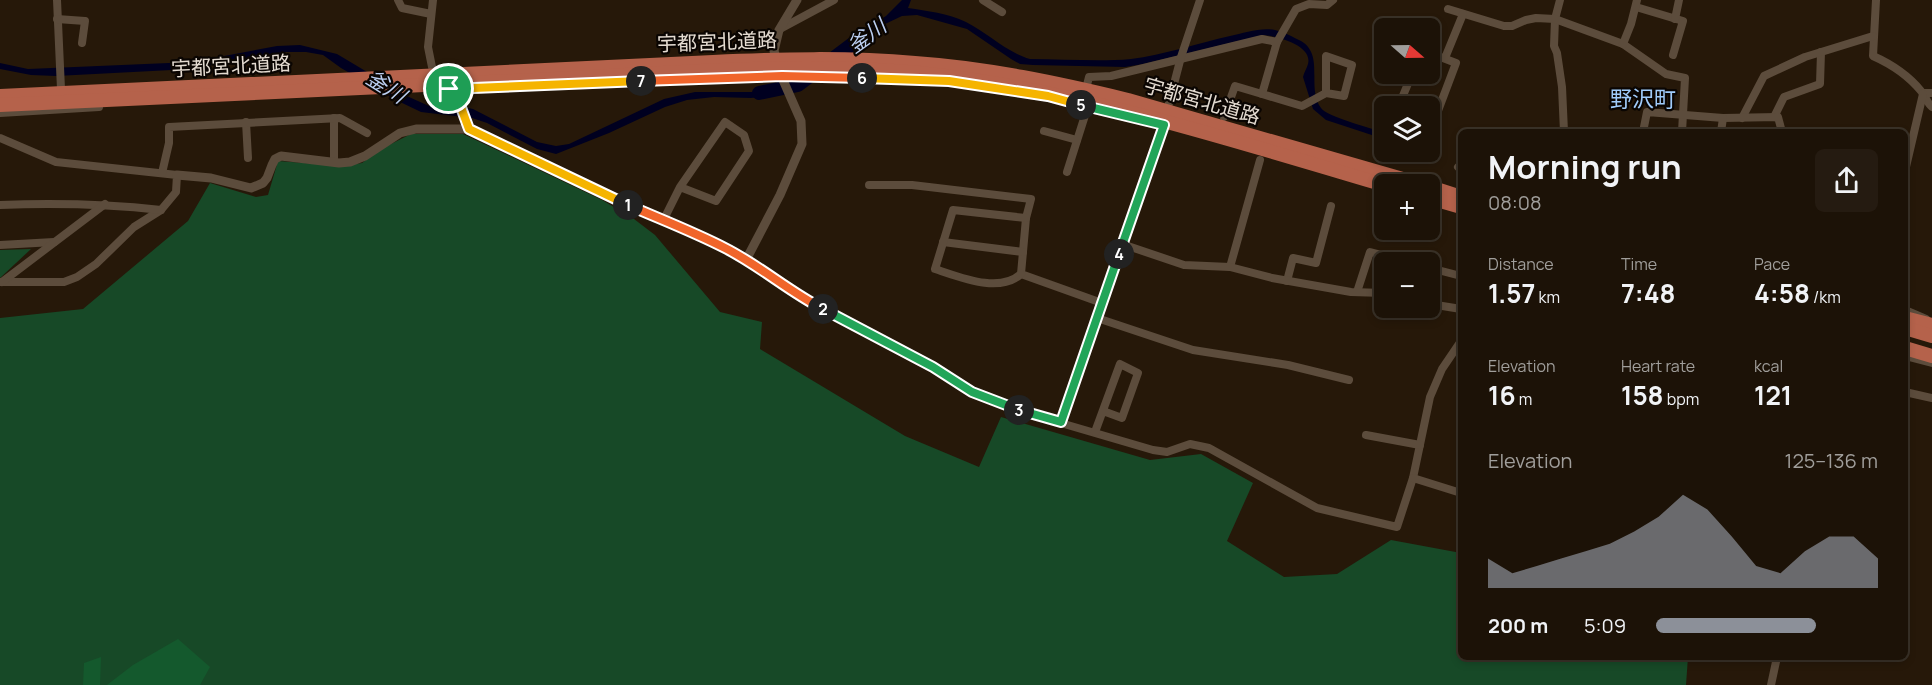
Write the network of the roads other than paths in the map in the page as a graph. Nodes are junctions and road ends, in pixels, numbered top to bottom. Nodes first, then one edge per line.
1 (57, 0) edge
2 (398, 0) edge
3 (433, 0) edge
4 (797, 0) edge
5 (834, 0) edge
6 (983, 0) edge
7 (1200, 0) edge
8 (1333, 0) edge
9 (1560, 0) edge
10 (1679, 0) edge
11 (1876, 0) edge
12 (1637, 4) edge
13 (1448, 9) dead end
14 (1002, 12) dead end
15 (431, 14) junction
16 (1463, 14) junction
17 (57, 19) junction
18 (1555, 19) junction
19 (1675, 19) junction
20 (779, 30) junction
21 (1873, 36) junction
22 (1277, 42) junction
23 (82, 43) dead end
24 (1623, 44) junction
25 (1821, 52) junction
26 (1673, 54) dead end
27 (775, 56) junction
28 (1440, 56) edge
29 (1445, 58) junction
30 (1180, 60) junction
31 (435, 70) junction
32 (783, 78) junction
33 (1087, 85) junction
34 (61, 89) junction
35 (449, 89) junction
36 (0, 93) edge
37 (1326, 93) junction
38 (1928, 93) edge
39 (1262, 94) junction
40 (0, 105) edge
41 (1440, 105) edge
42 (1088, 106) junction
43 (1169, 106) junction
44 (1932, 107) edge
45 (0, 113) edge
46 (1224, 117) dead end
47 (1684, 117) junction
48 (1774, 117) junction
49 (334, 118) junction
50 (1723, 118) junction
51 (1742, 118) junction
52 (246, 122) junction
53 (468, 125) junction
54 (1164, 125) junction
55 (1564, 129) edge
56 (1644, 129) edge
57 (1682, 129) edge
58 (1722, 129) edge
59 (1781, 129) edge
60 (1044, 131) dead end
61 (367, 133) dead end
62 (0, 138) edge
63 (1077, 140) junction
64 (248, 158) dead end
65 (1260, 160) dead end
66 (1908, 161) edge
67 (334, 162) junction
68 (1067, 172) dead end
69 (162, 173) junction
70 (177, 174) junction
71 (1385, 174) edge
72 (1374, 182) edge
73 (869, 185) dead end
74 (1374, 186) edge
75 (680, 187) junction
76 (1440, 190) edge
77 (1458, 194) edge
78 (1458, 194) edge
79 (1440, 202) edge
80 (105, 204) junction
81 (1440, 204) edge
82 (0, 205) edge
83 (1331, 206) dead end
84 (1458, 208) edge
85 (1458, 208) edge
86 (161, 210) junction
87 (1026, 218) junction
88 (663, 220) junction
89 (55, 242) junction
90 (943, 242) junction
91 (1122, 244) junction
92 (0, 245) edge
93 (1023, 252) junction
94 (1374, 253) edge
95 (746, 260) junction
96 (1230, 267) junction
97 (1440, 271) edge
98 (1021, 274) junction
99 (1458, 275) edge
100 (1287, 281) junction
101 (1, 282) edge
102 (1357, 292) junction
103 (1374, 293) edge
104 (1102, 303) junction
105 (1440, 306) edge
106 (1458, 309) edge
107 (1908, 311) edge
108 (1097, 318) junction
109 (1908, 319) edge
110 (1932, 324) edge
111 (1908, 329) edge
112 (1932, 336) edge
113 (1458, 345) edge
114 (1932, 347) edge
115 (1908, 348) edge
116 (1908, 349) edge
117 (1908, 349) edge
118 (1932, 356) edge
119 (1932, 363) edge
120 (1349, 380) dead end
121 (1908, 393) edge
122 (1932, 398) edge
123 (1103, 411) junction
124 (1061, 422) junction
125 (1095, 432) junction
126 (1366, 435) dead end
127 (1420, 445) junction
128 (1413, 478) junction
129 (1458, 492) edge
130 (1776, 660) edge
131 (1771, 685) edge

1 - 17 street
2 - 15 street
3 - 15 street
4 - 20 street
5 - 20 street
6 - 14 street
7 - 30 street
8 - 22 street
9 - 18 street
10 - 19 street
11 - 21 street
12 - 19 street
12 - 24 street
13 - 16 street
15 - 31 street
16 - 18 street
16 - 29 street
17 - 23 street
17 - 34 street
18 - 24 street
18 - 55 street
19 - 26 street
20 - 27 street
21 - 25 street
21 - 38 street
22 - 30 street
22 - 39 street
24 - 47 street
25 - 48 street
25 - 51 street
27 - 31 street
27 - 32 street
27 - 33 street
28 - 29 street
29 - 41 street
30 - 33 street
30 - 43 street
31 - 34 street
31 - 35 street
32 - 35 street
32 - 42 street
32 - 95 street
33 - 43 street
34 - 36 street
35 - 45 street
35 - 53 street
36 - 71 highway, 宇都宮北道路
37 - 37 street
37 - 39 street
38 - 44 street
38 - 66 street
39 - 46 street
40 - 72 highway, 宇都宮北道路
42 - 54 street
42 - 63 street
43 - 54 street
43 - 77 street
47 - 50 street
47 - 56 street
47 - 57 street
48 - 51 street
48 - 59 street
49 - 52 street
49 - 61 street
49 - 67 street
50 - 51 street
50 - 58 street
52 - 64 street
52 - 69 street
53 - 67 street
53 - 88 street
54 - 74 street
54 - 91 street
60 - 63 street
62 - 69 street
63 - 68 street
65 - 96 street
67 - 70 street
69 - 70 street
70 - 86 street
73 - 87 street
75 - 75 street
75 - 88 street
76 - 78 highway
79 - 84 highway
80 - 82 street
80 - 86 street
80 - 89 street
81 - 85 street
83 - 100 street
86 - 101 street
87 - 90 street
87 - 93 street
88 - 95 street
89 - 92 street
89 - 101 street
90 - 93 street
90 - 98 street
91 - 96 street
91 - 104 street
93 - 98 street
94 - 102 street
95 - 124 street
96 - 100 street
97 - 99 street
98 - 104 street
100 - 102 street
102 - 103 street
104 - 108 street
105 - 106 street
107 - 110 street
108 - 120 street
108 - 124 street
109 - 110 highway
111 - 112 highway
113 - 127 street
114 - 115 highway
116 - 118 highway
117 - 119 street
121 - 122 street
123 - 123 street
123 - 125 street
124 - 125 street
125 - 128 street
126 - 127 street
127 - 128 street
128 - 129 street
130 - 131 street

